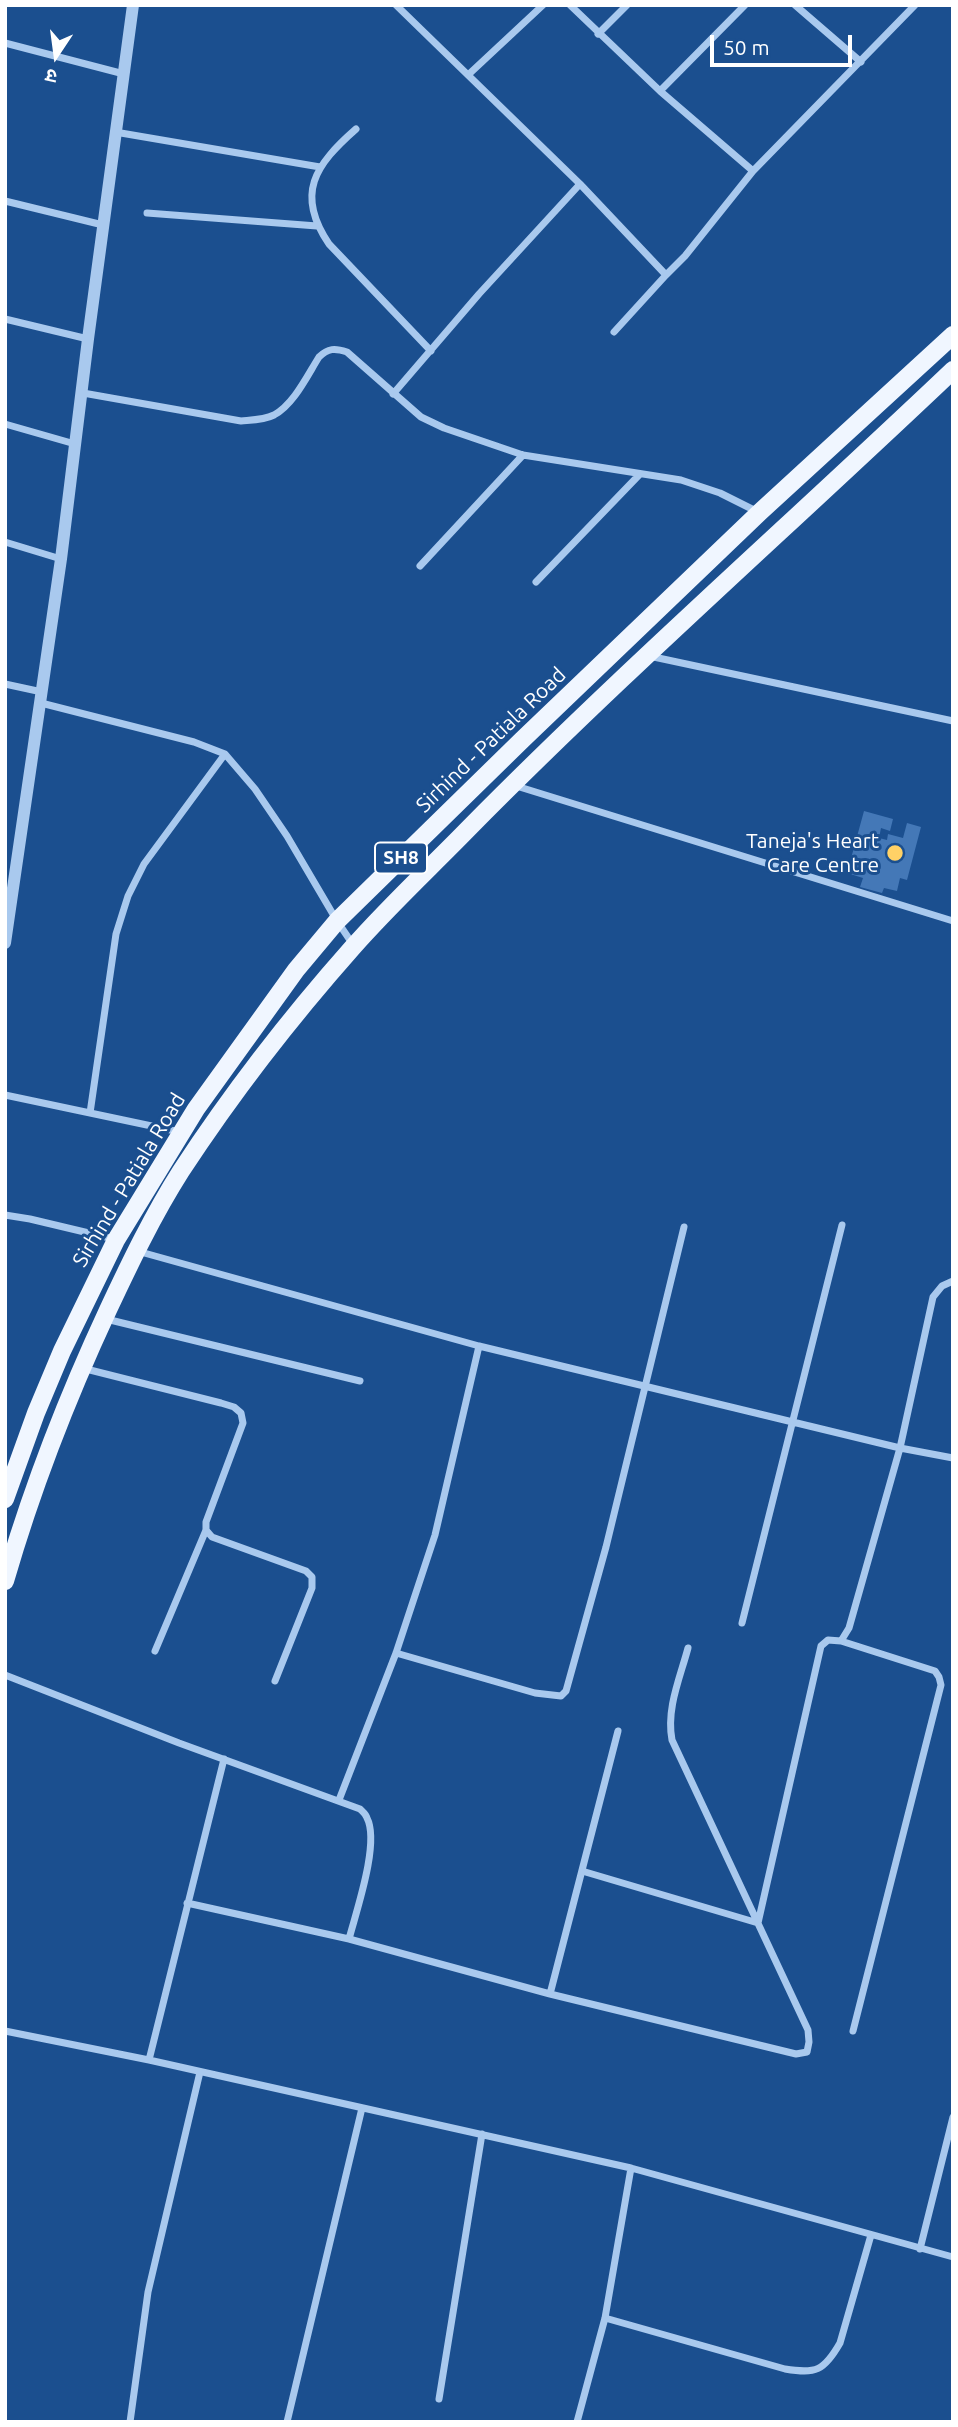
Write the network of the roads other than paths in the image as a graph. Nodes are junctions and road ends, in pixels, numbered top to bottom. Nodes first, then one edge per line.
1 (133, 5) edge
2 (396, 5) edge
3 (543, 5) edge
4 (570, 5) edge
5 (627, 5) edge
6 (746, 5) edge
7 (795, 5) edge
8 (915, 5) edge
9 (598, 34) junction
10 (5, 43) edge
11 (861, 62) junction
12 (124, 74) junction
13 (468, 75) junction
14 (660, 91) junction
15 (356, 129) dead end
16 (115, 132) junction
17 (320, 167) junction
18 (753, 171) junction
19 (580, 184) junction
20 (5, 201) edge
21 (147, 213) dead end
22 (103, 225) junction
23 (317, 226) junction
24 (666, 275) junction
25 (5, 319) edge
26 (614, 332) dead end
27 (953, 335) edge
28 (88, 339) junction
29 (431, 351) junction
30 (953, 370) edge
31 (83, 393) junction
32 (393, 394) junction
33 (5, 424) edge
34 (75, 444) junction
35 (523, 455) junction
36 (640, 474) junction
37 (760, 512) junction
38 (5, 542) edge
39 (61, 559) junction
40 (420, 566) dead end
41 (536, 582) dead end
42 (645, 655) junction
43 (5, 684) edge
44 (42, 698) junction
45 (951, 718) edge
46 (225, 754) junction
47 (512, 785) junction
48 (337, 921) junction
49 (953, 921) edge
50 (7, 922) edge
51 (5, 943) edge
52 (354, 946) junction
53 (5, 1095) edge
54 (90, 1113) junction
55 (181, 1132) junction
56 (5, 1215) edge
57 (842, 1225) dead end
58 (684, 1227) dead end
59 (116, 1240) junction
60 (136, 1251) junction
61 (953, 1281) edge
62 (104, 1319) junction
63 (479, 1346) junction
64 (81, 1368) junction
65 (360, 1381) dead end
66 (646, 1387) junction
67 (791, 1422) junction
68 (900, 1448) junction
69 (953, 1458) edge
70 (5, 1499) edge
71 (206, 1530) junction
72 (5, 1581) edge
73 (742, 1623) dead end
74 (841, 1641) junction
75 (688, 1648) dead end
76 (155, 1651) dead end
77 (396, 1653) junction
78 (5, 1675) edge
79 (275, 1681) dead end
80 (618, 1731) dead end
81 (224, 1759) junction
82 (339, 1800) junction
83 (582, 1871) junction
84 (187, 1903) junction
85 (758, 1923) junction
86 (349, 1939) junction
87 (550, 1994) junction
88 (5, 2031) edge
89 (853, 2031) dead end
90 (149, 2060) junction
91 (200, 2072) junction
92 (362, 2108) junction
93 (953, 2117) edge
94 (482, 2134) junction
95 (631, 2168) junction
96 (871, 2235) junction
97 (920, 2249) junction
98 (953, 2257) edge
99 (605, 2318) junction
100 (439, 2399) dead end
101 (130, 2422) edge
102 (286, 2422) edge
103 (577, 2422) edge

1 - 12 street
2 - 13 street
3 - 13 street
4 - 9 street
5 - 9 street
6 - 14 street
7 - 11 street
8 - 11 street
9 - 14 street
10 - 12 street
11 - 18 street
12 - 16 street
13 - 19 street
14 - 18 street
15 - 17 street
16 - 17 street
16 - 22 street
17 - 23 street
18 - 24 street
19 - 24 street
19 - 29 street
20 - 22 street
21 - 23 street
22 - 28 street
23 - 29 street
24 - 26 street
25 - 28 street
27 - 37 main road, Sirhind - Patiala Road / SH8
28 - 31 street
29 - 32 street
30 - 42 main road
31 - 32 street
31 - 34 street
32 - 35 street
33 - 34 street
34 - 39 street
35 - 36 street
35 - 40 street
36 - 37 street
36 - 41 street
37 - 48 main road, Sirhind - Patiala Road / SH8
38 - 39 street
39 - 44 street
42 - 45 street
42 - 47 main road
43 - 44 street
44 - 46 street
44 - 50 street
46 - 48 street
46 - 54 street
47 - 49 street
47 - 52 main road
48 - 52 street
48 - 55 main road, Sirhind - Patiala Road / SH8
50 - 51 street
52 - 60 main road
53 - 54 street
54 - 55 street
55 - 59 main road, Sirhind - Patiala Road / SH8
56 - 59 street
57 - 67 street
58 - 66 street
59 - 70 main road, Sirhind - Patiala Road / SH8
60 - 62 main road
60 - 63 street
61 - 68 street
62 - 64 main road
62 - 65 street
63 - 66 street
63 - 77 street
64 - 71 street
64 - 72 main road
66 - 67 street
66 - 77 street
67 - 68 street
67 - 73 street
68 - 69 street
68 - 74 street
71 - 76 street
71 - 79 street
74 - 85 street
74 - 89 street
75 - 85 street
77 - 82 street
78 - 81 street
80 - 83 street
81 - 82 street
81 - 84 street
82 - 86 street
83 - 85 street
83 - 87 street
84 - 86 street
84 - 90 street
85 - 87 street
86 - 87 street
88 - 90 street
90 - 91 street
91 - 92 street
91 - 101 street
92 - 94 street
92 - 102 street
93 - 97 street
94 - 95 street
94 - 100 street
95 - 96 street
95 - 99 street
96 - 97 street
96 - 99 street
97 - 98 street
99 - 103 street

